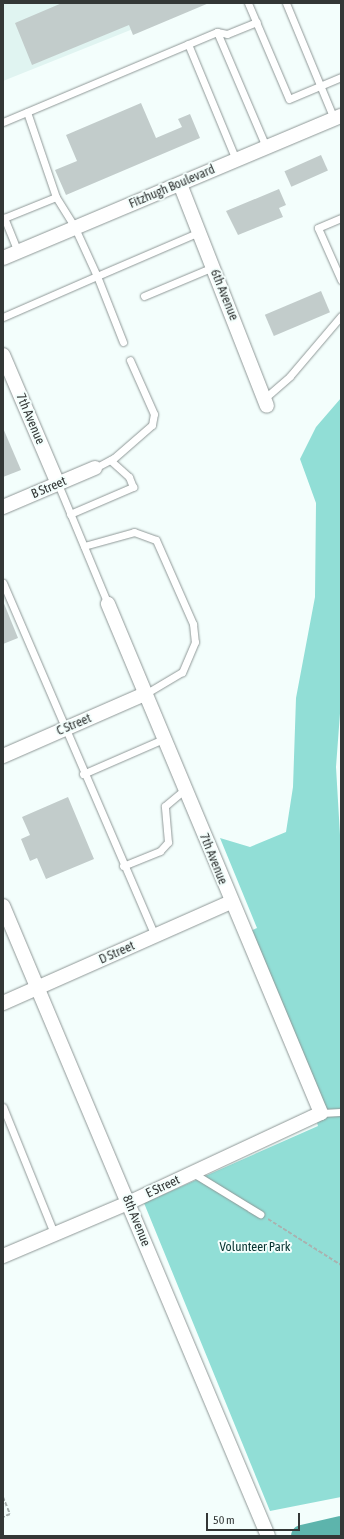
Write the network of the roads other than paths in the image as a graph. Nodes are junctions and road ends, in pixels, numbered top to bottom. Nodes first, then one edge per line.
1 (248, 3) edge
2 (286, 3) edge
3 (256, 22) junction
4 (217, 32) junction
5 (188, 44) junction
6 (341, 76) edge
7 (320, 86) junction
8 (27, 112) junction
9 (338, 117) edge
10 (3, 122) edge
11 (266, 148) junction
12 (236, 160) junction
13 (180, 184) junction
14 (56, 197) junction
15 (341, 218) edge
16 (75, 228) junction
17 (199, 232) junction
18 (18, 252) junction
19 (3, 258) edge
20 (213, 267) junction
21 (96, 276) junction
22 (341, 280) edge
23 (144, 296) dead end
24 (341, 316) edge
25 (3, 317) edge
26 (123, 342) dead end
27 (3, 355) edge
28 (130, 360) dead end
29 (266, 402) joint
30 (110, 460) junction
31 (95, 468) joint
32 (58, 484) junction
33 (3, 507) edge
34 (70, 514) junction
35 (84, 546) junction
36 (3, 583) edge
37 (108, 604) joint
38 (145, 694) junction
39 (64, 729) junction
40 (163, 739) junction
41 (3, 756) edge
42 (83, 774) junction
43 (184, 790) junction
44 (123, 866) junction
45 (231, 902) junction
46 (3, 906) edge
47 (155, 936) junction
48 (39, 987) junction
49 (3, 1003) edge
50 (3, 1107) edge
51 (341, 1112) edge
52 (321, 1113) junction
53 (192, 1173) junction
54 (128, 1203) junction
55 (260, 1214) road end
56 (55, 1236) junction
57 (3, 1256) edge
58 (268, 1536) edge

1 - 3 lane
2 - 7 lane
3 - 4 lane
3 - 7 lane
4 - 5 lane
4 - 11 lane
5 - 8 lane
5 - 12 lane
6 - 7 lane
7 - 9 lane
8 - 10 lane
8 - 14 lane
9 - 11 street, Fitzhugh Boulevard
11 - 12 street, Fitzhugh Boulevard
12 - 13 street, Fitzhugh Boulevard
13 - 16 street, Fitzhugh Boulevard
13 - 17 street, 6th Avenue
14 - 16 lane
14 - 18 lane
15 - 22 lane
16 - 18 street, Fitzhugh Boulevard
16 - 21 lane
17 - 20 street, 6th Avenue
17 - 21 lane
18 - 19 street, Fitzhugh Boulevard
20 - 23 lane
20 - 29 street, 6th Avenue
21 - 25 lane
21 - 26 lane
24 - 29 lane
27 - 32 street, 7th Avenue
28 - 30 lane
30 - 31 lane
30 - 34 lane
31 - 32 street, B Street
32 - 33 street, B Street
32 - 34 lane
34 - 35 lane
35 - 37 lane
35 - 38 lane
36 - 39 lane
37 - 38 street, 7th Avenue
38 - 39 street, C Street
38 - 40 street, 7th Avenue
39 - 41 street, C Street
39 - 42 lane
40 - 42 lane
40 - 43 street, 7th Avenue
42 - 44 lane
43 - 44 lane
43 - 45 street, 7th Avenue
44 - 47 lane
45 - 47 street, D Street
45 - 52 street, 7th Avenue
46 - 48 street, 8th Avenue
47 - 48 street, D Street
48 - 49 street, D Street
48 - 54 street, 8th Avenue
50 - 56 lane
51 - 52 lane
52 - 53 street, E Street
53 - 54 street, E Street
53 - 55 lane
54 - 56 street, E Street
54 - 58 street, 8th Avenue
56 - 57 street, E Street

